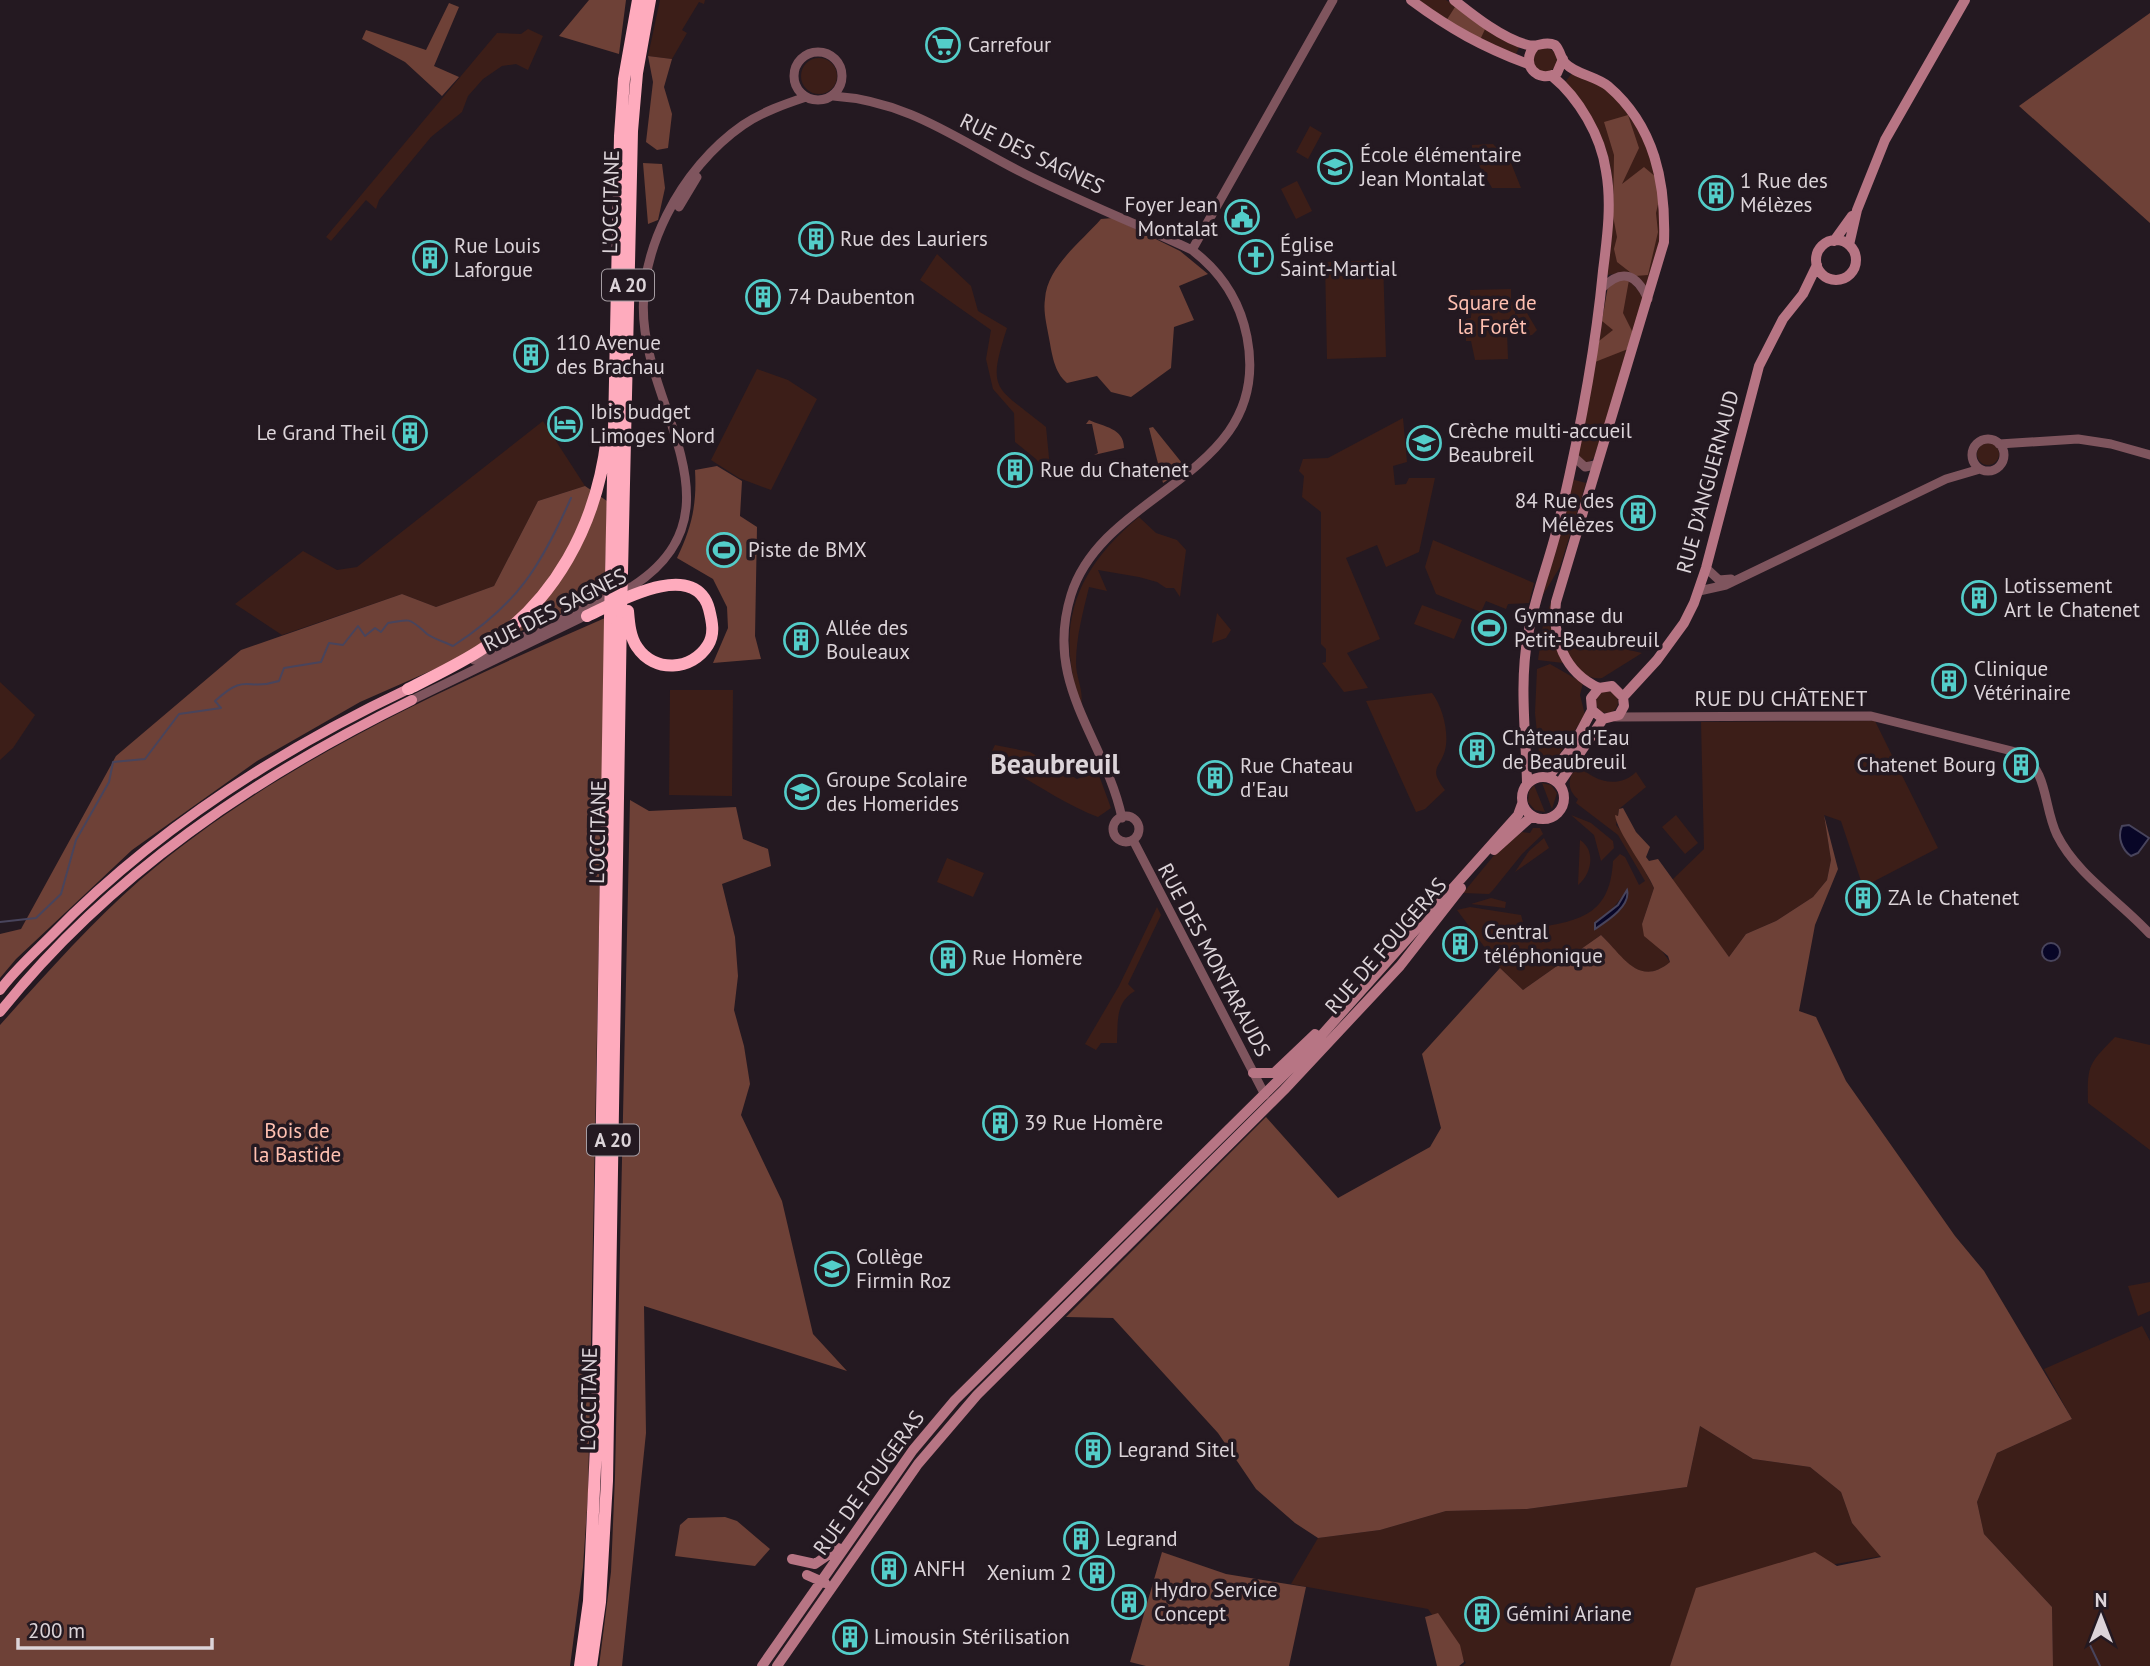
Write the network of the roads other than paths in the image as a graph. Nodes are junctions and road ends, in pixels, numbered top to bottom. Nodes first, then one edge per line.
1 (638, 0) edge
2 (650, 0) edge
3 (1333, 0) edge
4 (1411, 0) edge
5 (1454, 0) edge
6 (1965, 0) edge
7 (1534, 47) junction
8 (1563, 59) junction
9 (1528, 64) junction
10 (1552, 76) junction
11 (841, 85) junction
12 (797, 87) junction
13 (833, 96) junction
14 (806, 97) junction
15 (852, 97) junction
16 (780, 106) junction
17 (703, 162) junction
18 (1857, 210) junction
19 (1834, 241) junction
20 (1849, 245) junction
21 (1192, 250) junction
22 (1817, 265) junction
23 (1829, 278) junction
24 (1602, 288) junction
25 (1803, 295) junction
26 (1648, 299) junction
27 (615, 356) junction
28 (1999, 443) junction
29 (2018, 444) junction
30 (1972, 455) junction
31 (2150, 455) edge
32 (1574, 457) junction
33 (2004, 458) junction
34 (1595, 465) junction
35 (1980, 468) junction
36 (1954, 475) junction
37 (1706, 568) junction
38 (617, 575) junction
39 (1743, 576) junction
40 (1699, 591) junction
41 (620, 614) junction
42 (587, 616) junction
43 (1642, 674) junction
44 (1612, 687) junction
45 (1599, 688) junction
46 (410, 695) junction
47 (1623, 701) junction
48 (1592, 710) junction
49 (1616, 717) junction
50 (1644, 717) junction
51 (1604, 719) junction
52 (1548, 777) junction
53 (1527, 783) junction
54 (1559, 784) junction
55 (1522, 804) junction
56 (1532, 816) junction
57 (1122, 818) junction
58 (1132, 840) junction
59 (2150, 934) edge
60 (0, 990) edge
61 (0, 1012) edge
62 (1330, 1025) junction
63 (1253, 1073) junction
64 (1268, 1099) junction
65 (1022, 1335) junction
66 (1028, 1347) junction
67 (867, 1517) junction
68 (792, 1559) dead end
69 (815, 1564) junction
70 (807, 1575) dead end
71 (827, 1581) junction
72 (580, 1666) edge
73 (591, 1666) edge
74 (762, 1666) edge
75 (777, 1666) edge

1 - 27 highway, L'OCCITANE / A 20
2 - 38 highway, L'OCCITANE / A 20
3 - 21 street
4 - 9 main road
5 - 7 main road
6 - 18 main road, RUE D'ANGUERNAUD
7 - 8 main road
7 - 9 main road
8 - 10 main road
8 - 26 main road
9 - 10 main road
10 - 24 main road
11 - 12 street
11 - 13 street
11 - 15 street
12 - 14 street
12 - 16 street, RUE DES SAGNES
13 - 14 street
13 - 15 street, RUE DES SAGNES
14 - 16 street, RUE DES SAGNES
15 - 21 street, RUE DES SAGNES
16 - 17 street, RUE DES SAGNES
17 - 42 street, RUE DES SAGNES
17 - 46 street, RUE DES SAGNES
18 - 19 main road, RUE D'ANGUERNAUD
18 - 20 main road, RUE D'ANGUERNAUD
19 - 20 main road
19 - 22 main road, RUE D'ANGUERNAUD
20 - 23 main road, RUE D'ANGUERNAUD
21 - 57 street, RUE DES SAGNES
22 - 23 main road
22 - 25 main road, RUE D'ANGUERNAUD
23 - 25 main road, RUE D'ANGUERNAUD
24 - 26 street
24 - 32 main road
25 - 37 main road, RUE D'ANGUERNAUD
26 - 34 main road
27 - 38 highway, L'OCCITANE / A 20
27 - 46 highway
28 - 29 street
28 - 30 street
28 - 33 street
29 - 31 street
29 - 33 street
30 - 35 street
30 - 36 street
32 - 34 street
32 - 53 main road
33 - 35 street
34 - 45 main road
35 - 36 street
36 - 39 street
37 - 39 street
37 - 40 main road, RUE D'ANGUERNAUD
38 - 41 highway, L'OCCITANE / A 20, bridge
38 - 41 highway
39 - 40 street
40 - 43 main road, RUE D'ANGUERNAUD
41 - 42 highway
41 - 72 highway, L'OCCITANE / A 20
41 - 73 highway, L'OCCITANE / A 20
42 - 46 street, RUE DES SAGNES
43 - 44 main road, RUE D'ANGUERNAUD
43 - 47 main road, RUE D'ANGUERNAUD
44 - 45 main road, RUE D'ANGUERNAUD
44 - 47 main road
45 - 48 main road
46 - 60 main road
46 - 61 main road
47 - 49 main road, RUE D'ANGUERNAUD
47 - 50 street
48 - 51 main road
48 - 52 main road
49 - 50 street, RUE DU CHÂTENET
49 - 51 main road
50 - 59 street, RUE DU CHÂTENET
51 - 54 main road
52 - 53 main road
52 - 54 main road
53 - 55 main road
54 - 56 main road
55 - 56 main road
55 - 62 main road, RUE DE FOUGERAS
56 - 64 main road, RUE DE FOUGERAS
57 - 58 street
57 - 58 street
58 - 63 street, RUE DES MONTARAUDS
62 - 63 main road
62 - 64 main road, RUE DE FOUGERAS
63 - 64 street, RUE DES MONTARAUDS
64 - 65 main road, RUE DE FOUGERAS
64 - 66 main road, RUE DE FOUGERAS
65 - 66 main road
65 - 67 main road, RUE DE FOUGERAS
66 - 71 main road, RUE DE FOUGERAS
67 - 69 main road
67 - 71 main road, RUE DE FOUGERAS
68 - 69 main road
69 - 71 main road
70 - 71 main road
71 - 74 main road, RUE DE FOUGERAS
71 - 75 main road

